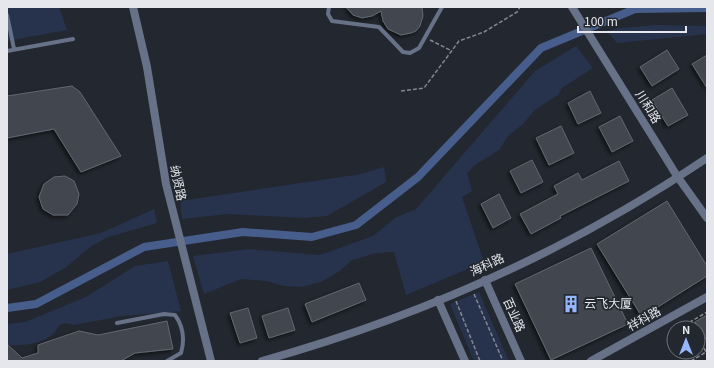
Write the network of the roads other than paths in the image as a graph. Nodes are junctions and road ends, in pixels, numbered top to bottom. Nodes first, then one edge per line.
1 (132, 7) edge
2 (329, 7) edge
3 (442, 7) edge
4 (572, 7) edge
5 (7, 15) edge
6 (73, 38) dead end
7 (14, 49) junction
8 (7, 51) edge
9 (707, 158) edge
10 (677, 176) junction
11 (707, 218) edge
12 (485, 280) junction
13 (707, 296) edge
14 (438, 300) junction
15 (117, 323) dead end
16 (167, 361) edge
17 (211, 361) edge
18 (262, 361) edge
19 (465, 361) edge
20 (521, 361) edge
21 (591, 361) edge

1 - 17 street, 纳贤路
2 - 3 lane
4 - 10 street, 川和路
5 - 7 lane
6 - 7 lane
7 - 8 lane
9 - 10 street, 海科路
10 - 11 street, 川和路
10 - 12 street, 海科路
12 - 14 street, 海科路
12 - 20 street, 百业路
13 - 21 street, 祥科路
14 - 18 street, 海科路
14 - 19 street
15 - 16 lane

